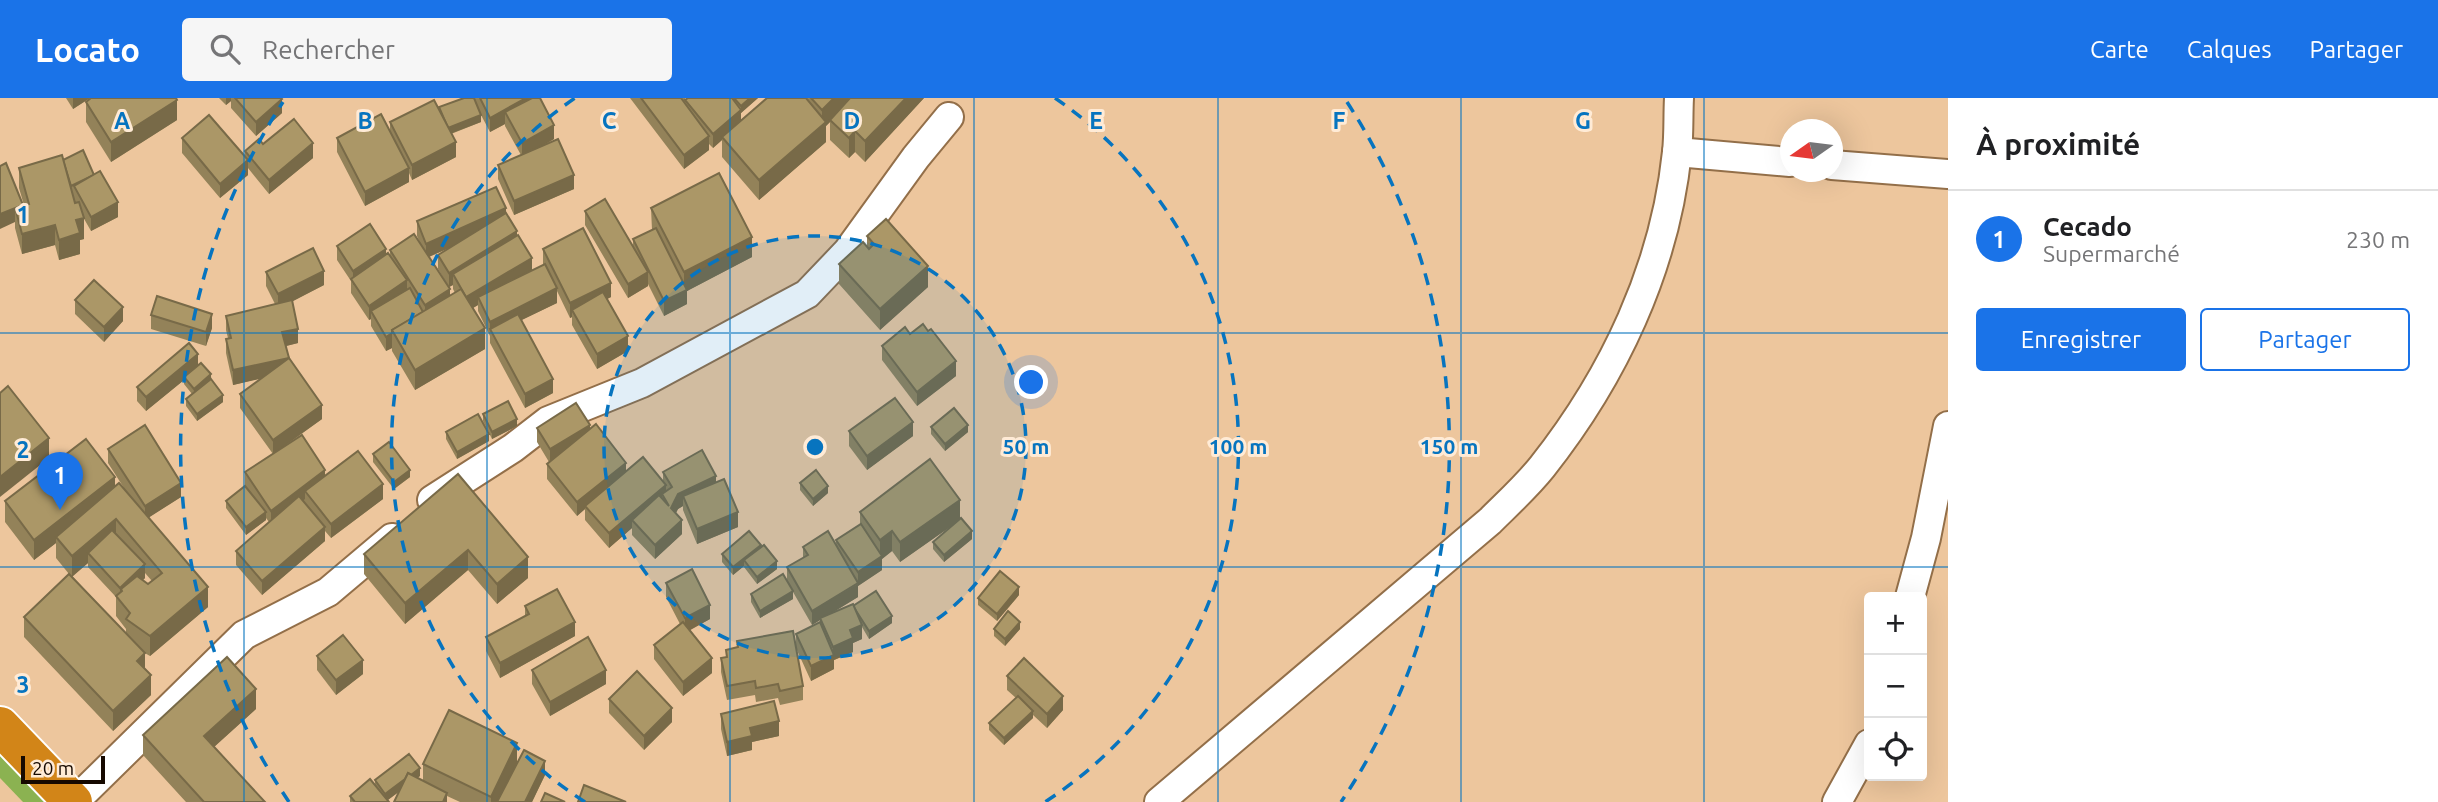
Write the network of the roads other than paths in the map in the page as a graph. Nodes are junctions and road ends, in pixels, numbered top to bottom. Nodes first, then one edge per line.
1 (1679, 98) edge
2 (949, 117) dead end
3 (1677, 152) junction
4 (1780, 161) edge
5 (1843, 166) edge
6 (1948, 174) edge
7 (1948, 426) edge
8 (1911, 592) edge
9 (0, 726) edge
10 (1864, 753) edge
11 (73, 802) edge
12 (1159, 802) edge
13 (1837, 802) edge

1 - 3 street
2 - 11 street
3 - 4 street
3 - 12 street
5 - 6 street
7 - 8 street
9 - 11 highway
10 - 13 street

